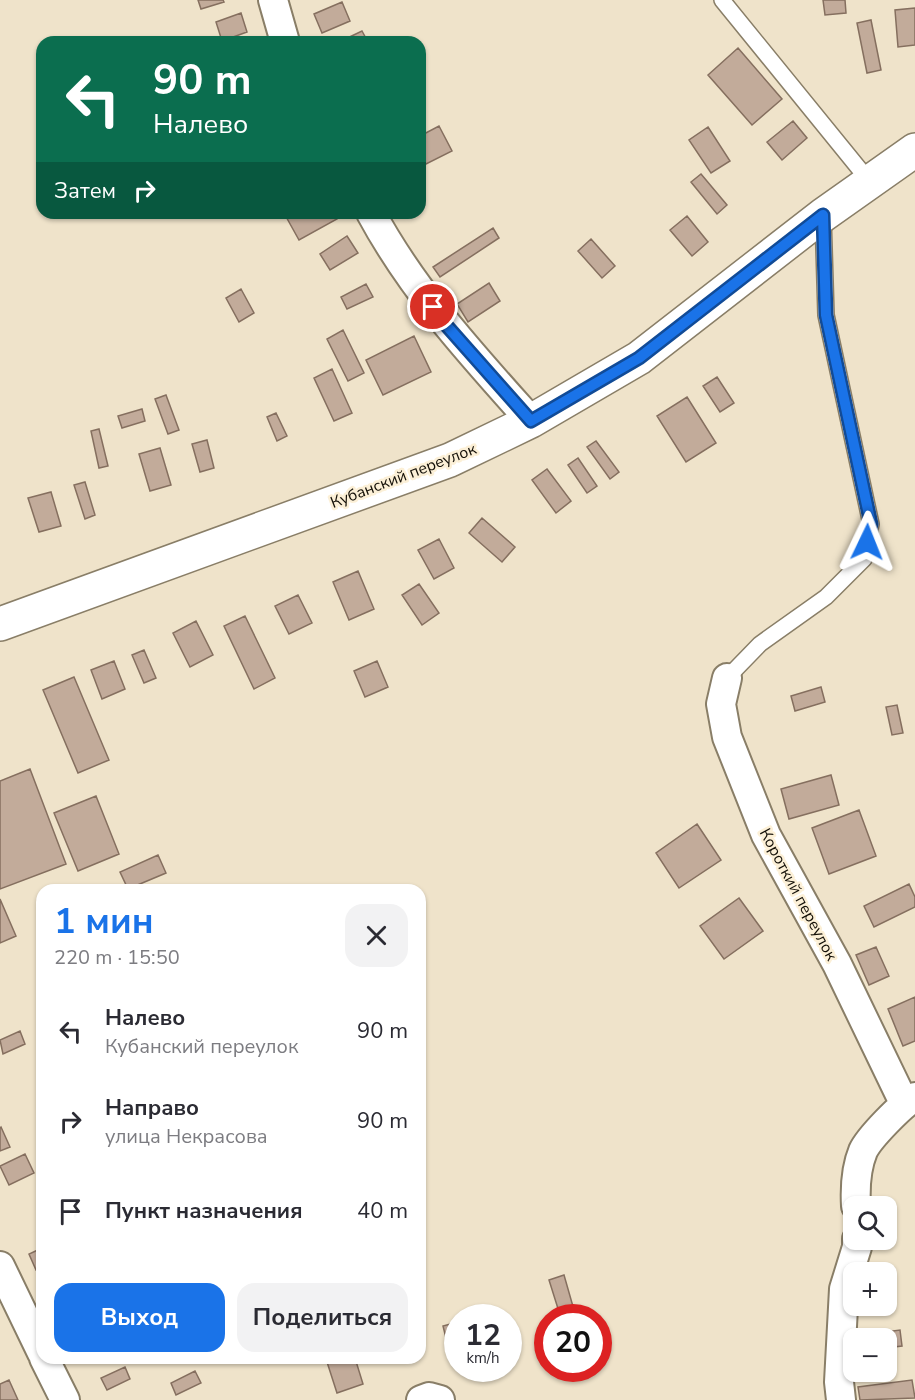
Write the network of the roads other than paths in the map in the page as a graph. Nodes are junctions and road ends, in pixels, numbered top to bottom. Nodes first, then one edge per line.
1 (273, 0) edge
2 (722, 0) edge
3 (283, 36) edge
4 (915, 150) edge
5 (870, 182) junction
6 (823, 215) junction
7 (374, 219) edge
8 (531, 421) junction
9 (0, 624) edge
10 (727, 678) joint
11 (909, 1100) edge
12 (856, 1196) edge
13 (856, 1250) edge
14 (0, 1266) edge
15 (36, 1341) edge
16 (47, 1364) edge
17 (65, 1400) edge
18 (421, 1400) edge
19 (440, 1400) edge
20 (841, 1400) edge

1 - 3 street
2 - 5 lane
4 - 5 street, Кубанский переулок
5 - 6 street, Кубанский переулок
6 - 8 street, Кубанский переулок
6 - 10 lane
7 - 8 street
8 - 9 street, Кубанский переулок
10 - 11 street, Короткий переулок
11 - 12 street, Короткий переулок
13 - 20 street
14 - 15 street
16 - 17 street
18 - 19 street

